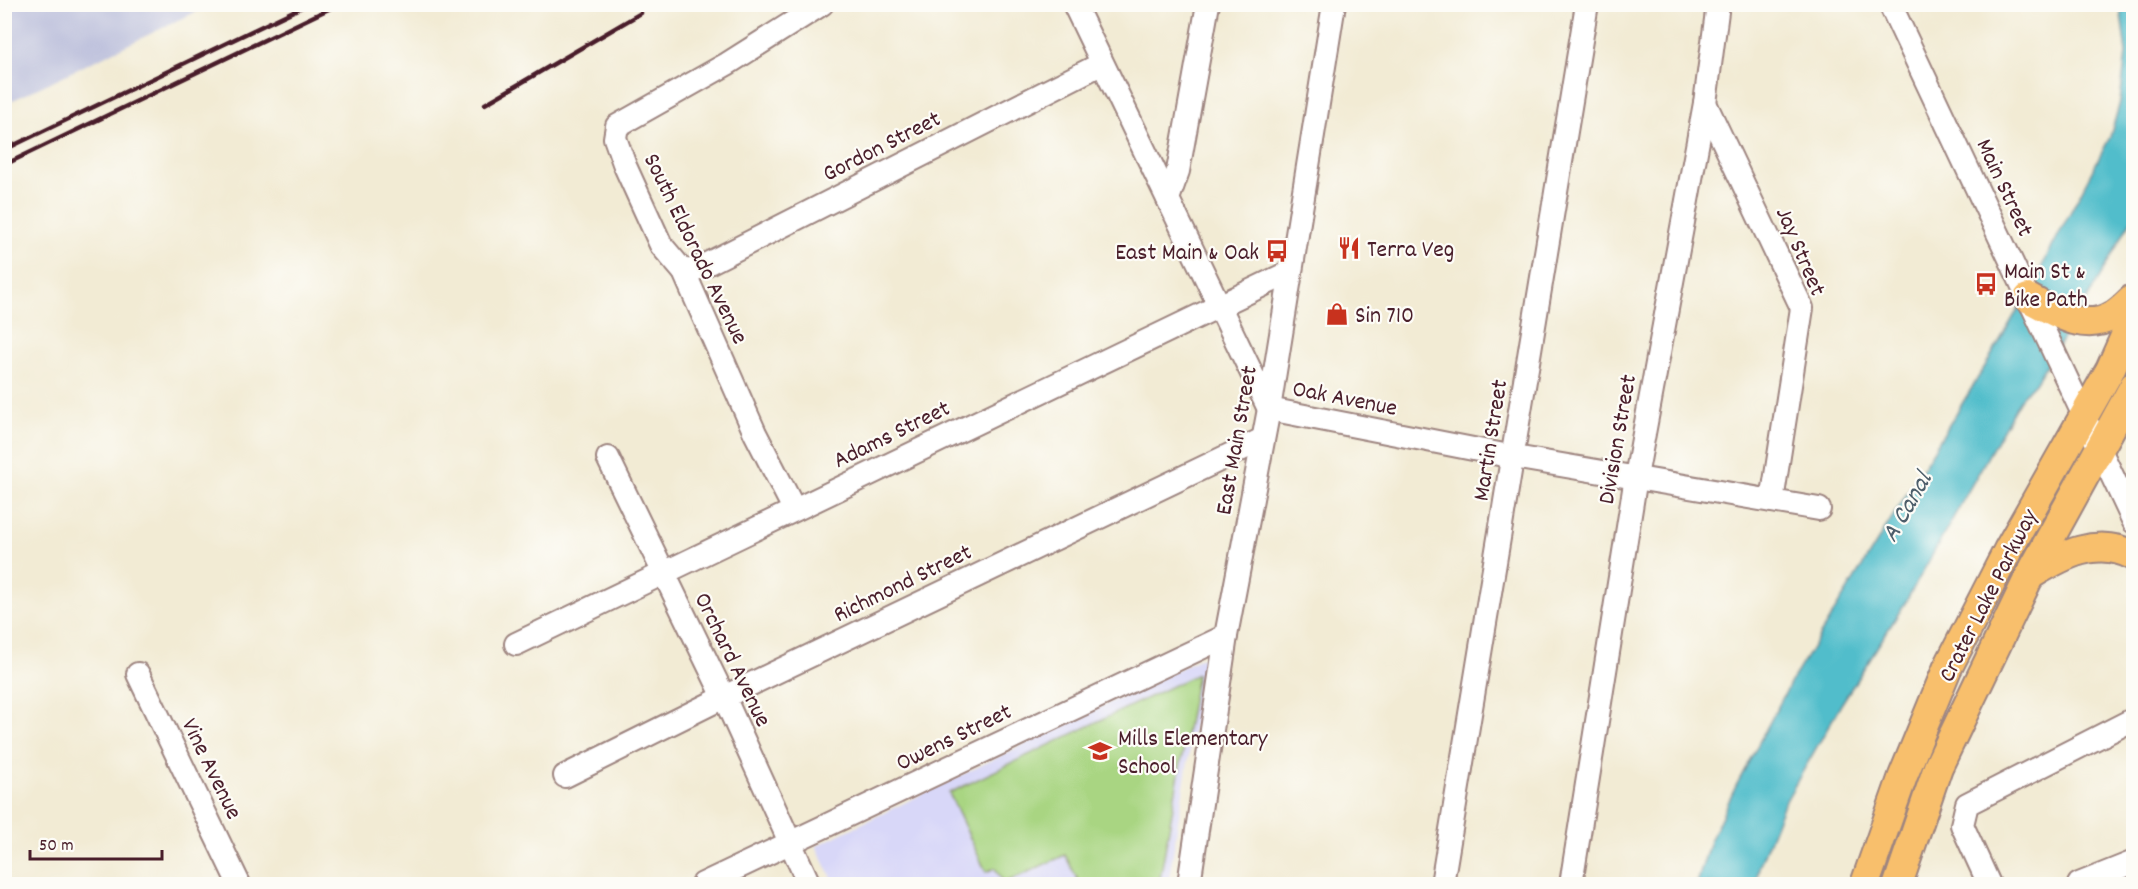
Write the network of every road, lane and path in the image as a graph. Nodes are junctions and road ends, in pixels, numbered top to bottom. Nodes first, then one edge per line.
1 (822, 4) edge
2 (1074, 4) edge
3 (1208, 4) edge
4 (1334, 4) edge
5 (1587, 4) edge
6 (1718, 4) edge
7 (1890, 4) edge
8 (1101, 64) junction
9 (1705, 103) junction
10 (1168, 199) junction
11 (684, 272) junction
12 (1290, 272) junction
13 (2023, 287) junction
14 (2133, 298) edge
15 (1220, 306) junction
16 (2133, 316) edge
17 (2133, 386) edge
18 (1269, 409) junction
19 (2083, 417) junction
20 (1263, 439) junction
21 (2099, 449) junction
22 (608, 458) dead end
23 (1514, 458) junction
24 (1636, 477) junction
25 (1772, 501) junction
26 (1819, 508) dead end
27 (794, 509) junction
28 (2133, 522) edge
29 (2133, 556) edge
30 (662, 573) junction
31 (2030, 575) junction
32 (1226, 636) junction
33 (516, 644) dead end
34 (138, 674) dead end
35 (724, 697) junction
36 (2133, 719) edge
37 (565, 776) dead end
38 (789, 844) junction
39 (2133, 862) edge
40 (239, 885) edge
41 (703, 885) edge
42 (809, 885) edge
43 (1189, 885) edge
44 (1442, 885) edge
45 (1571, 885) edge
46 (1865, 885) edge
47 (1898, 885) edge
48 (1989, 885) edge
49 (2079, 885) edge

1 - 11 street, South Eldorado Avenue
2 - 8 street, Oak Avenue
3 - 10 street
4 - 12 street, East Main Street
5 - 23 street, Martin Street
6 - 9 street, Division Street
7 - 13 street, Main Street
8 - 10 street, Oak Avenue
8 - 11 street, Gordon Street
9 - 24 street, Division Street
9 - 25 street, Jay Street
10 - 15 street, Oak Avenue
11 - 27 street, South Eldorado Avenue
12 - 15 street, Adams Street
12 - 18 street, East Main Street
13 - 14 main road
13 - 19 street, Main Street
15 - 18 street, Oak Avenue
15 - 27 street, Adams Street
16 - 19 main road, Crater Lake Parkway
17 - 21 main road, Crater Lake Parkway
18 - 20 street, East Main Street
18 - 23 street, Oak Avenue
19 - 21 street, Main Street
19 - 46 main road, Crater Lake Parkway
20 - 32 street, East Main Street
20 - 35 street, Richmond Street
21 - 28 street, Main Street
21 - 31 main road, Crater Lake Parkway
22 - 30 street, Orchard Avenue
23 - 24 street, Oak Avenue
23 - 44 street, Martin Street
24 - 25 street, Oak Avenue
24 - 45 street, Division Street
25 - 26 street, Oak Avenue
27 - 30 street, Adams Street
29 - 31 main road
30 - 33 street, Adams Street
30 - 35 street, Orchard Avenue
31 - 47 main road, Crater Lake Parkway
32 - 38 street, Owens Street
32 - 43 street, East Main Street
34 - 40 street, Vine Avenue
35 - 37 street, Richmond Street
35 - 38 street, Orchard Avenue
36 - 48 street
38 - 41 street, Owens Street
38 - 42 street, Orchard Avenue
39 - 49 street

